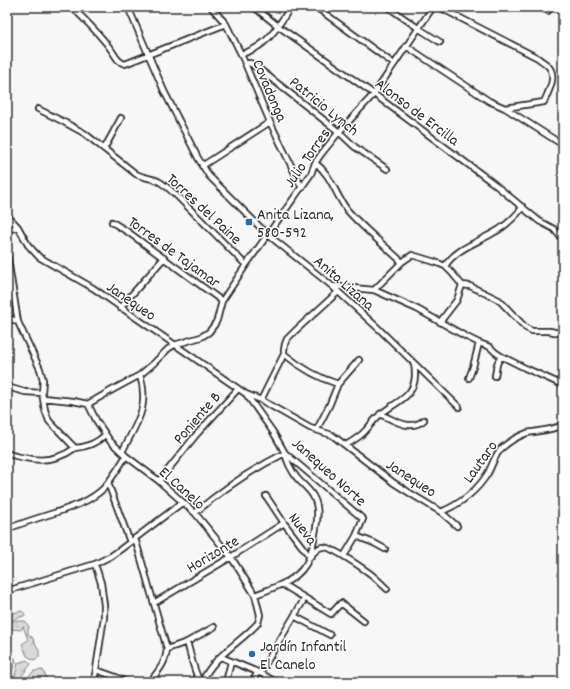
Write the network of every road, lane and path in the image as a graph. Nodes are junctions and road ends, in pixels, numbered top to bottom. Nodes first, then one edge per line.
1 (72, 7) edge
2 (128, 7) edge
3 (211, 7) edge
4 (254, 7) edge
5 (291, 7) edge
6 (316, 7) edge
7 (388, 7) edge
8 (433, 7) edge
9 (439, 7) edge
10 (540, 7) edge
11 (548, 11) dead end
12 (226, 24) junction
13 (278, 26) junction
14 (418, 28) junction
15 (440, 42) dead end
16 (406, 46) junction
17 (241, 54) junction
18 (148, 55) junction
19 (245, 64) junction
20 (394, 64) junction
21 (374, 94) junction
22 (505, 108) junction
23 (38, 109) dead end
24 (120, 118) dead end
25 (270, 122) junction
26 (340, 132) junction
27 (563, 145) edge
28 (104, 150) junction
29 (315, 163) junction
30 (202, 166) junction
31 (386, 169) dead end
32 (302, 188) junction
33 (523, 207) junction
34 (7, 215) edge
35 (112, 222) dead end
36 (18, 227) junction
37 (7, 230) edge
38 (267, 234) junction
39 (563, 240) edge
40 (7, 252) edge
41 (164, 258) junction
42 (402, 262) junction
43 (246, 265) junction
44 (445, 266) junction
45 (462, 285) junction
46 (332, 286) junction
47 (374, 290) junction
48 (338, 292) junction
49 (222, 301) junction
50 (120, 308) junction
51 (7, 317) edge
52 (18, 322) junction
53 (440, 322) junction
54 (563, 334) edge
55 (479, 343) junction
56 (174, 345) junction
57 (284, 354) junction
58 (501, 356) junction
59 (360, 360) dead end
60 (413, 362) junction
61 (140, 375) junction
62 (495, 376) dead end
63 (469, 378) dead end
64 (338, 384) junction
65 (563, 385) edge
66 (7, 387) edge
67 (238, 389) junction
68 (246, 394) junction
69 (42, 395) junction
70 (261, 400) junction
71 (88, 404) junction
72 (459, 407) dead end
73 (380, 414) junction
74 (424, 420) dead end
75 (563, 425) edge
76 (317, 429) junction
77 (105, 435) junction
78 (346, 446) junction
79 (75, 448) junction
80 (122, 452) junction
81 (285, 453) junction
82 (9, 455) edge
83 (126, 456) junction
84 (159, 481) junction
85 (108, 483) junction
86 (266, 496) dead end
87 (183, 502) junction
88 (441, 512) junction
89 (195, 513) junction
90 (284, 523) junction
91 (457, 526) dead end
92 (7, 529) edge
93 (356, 536) junction
94 (135, 538) junction
95 (130, 542) junction
96 (385, 549) dead end
97 (344, 556) junction
98 (231, 557) junction
99 (310, 557) junction
100 (95, 564) junction
101 (282, 584) junction
102 (387, 589) dead end
103 (7, 591) edge
104 (255, 595) junction
105 (305, 598) junction
106 (154, 603) junction
107 (294, 616) junction
108 (364, 621) dead end
109 (214, 627) dead end
110 (330, 635) dead end
111 (187, 642) junction
112 (167, 649) junction
113 (221, 657) junction
114 (231, 662) junction
115 (96, 670) junction
116 (258, 673) junction
117 (94, 682) edge
118 (126, 682) edge
119 (150, 682) edge
120 (201, 682) edge
121 (226, 682) edge
122 (253, 682) edge
123 (276, 682) edge

1 - 18 street
2 - 18 street, Anita Lizana
3 - 12 street, Covadonga
4 - 13 street, Alonso de Ercilla
5 - 13 street
6 - 20 street
7 - 14 street
8 - 14 street, Julio Torres
9 - 22 street
10 - 11 street
12 - 17 street, Covadonga
12 - 18 street
13 - 17 street
13 - 21 street, Alonso de Ercilla
14 - 15 street
14 - 16 street, Julio Torres
16 - 20 street, Julio Torres
16 - 22 street
17 - 19 street, Covadonga
18 - 30 street, Anita Lizana
19 - 25 street, Covadonga
19 - 26 street, Patricio Lynch
20 - 21 street, Julio Torres
21 - 26 street, Julio Torres
21 - 33 street, Alonso de Ercilla
22 - 27 street
23 - 28 street, Torres del Paine
24 - 28 street
25 - 30 street
25 - 32 street, Covadonga
26 - 29 street, Julio Torres
26 - 31 street, Patricio Lynch
28 - 43 street, Torres del Paine
29 - 32 street, Julio Torres
29 - 42 street
30 - 38 street, Anita Lizana
32 - 38 street, Julio Torres
33 - 39 street, Alonso de Ercilla
33 - 44 street
34 - 36 street, Janequeo
35 - 41 street, Torres de Tajamar
36 - 37 street
36 - 50 street, Janequeo
38 - 43 street, Julio Torres
38 - 46 street, Anita Lizana
40 - 52 street
41 - 49 street, Torres de Tajamar
41 - 50 street
42 - 44 street
42 - 47 street
43 - 49 street, Julio Torres
44 - 45 street
45 - 53 street
45 - 54 street
46 - 47 street
46 - 48 street, Anita Lizana
47 - 53 street
48 - 57 street
48 - 60 street, Anita Lizana
49 - 56 street, Julio Torres
50 - 56 street, Janequeo
51 - 52 street
52 - 69 street
53 - 55 street
55 - 58 street
55 - 63 street
56 - 61 street, Julio Torres
56 - 67 street, Janequeo
57 - 64 street
57 - 70 street
58 - 62 street
58 - 65 street
59 - 64 street
60 - 72 street, Anita Lizana
60 - 73 street
61 - 71 street, Julio Torres
61 - 80 street
64 - 76 street
66 - 69 street
67 - 68 street, Janequeo Norte
67 - 84 street, Poniente B
68 - 70 street, Janequeo
68 - 81 street, Janequeo Norte
69 - 71 street
69 - 79 street
70 - 76 street, Janequeo
71 - 77 street, El Canelo
73 - 74 street
73 - 78 street
75 - 88 street, Lautaro
76 - 78 street, Janequeo
77 - 79 street
77 - 80 street, El Canelo
78 - 88 street, Janequeo
79 - 82 street
80 - 83 street, El Canelo
81 - 89 street
81 - 93 street, Janequeo Norte
81 - 99 street
83 - 84 street, El Canelo
83 - 85 street
84 - 87 street, El Canelo
85 - 92 street
85 - 95 street
86 - 90 street, Nueva
87 - 89 street, El Canelo
87 - 94 street
88 - 91 street, Janequeo
89 - 98 street, El Canelo
90 - 98 street, Horizonte
90 - 99 street, Nueva
93 - 96 street
93 - 97 street, Janequeo Norte
94 - 95 street
94 - 106 street
95 - 100 street
97 - 99 street, Nueva
97 - 102 street, Nueva
98 - 104 street, El Canelo
98 - 106 street, Horizonte
99 - 101 street
100 - 103 street
100 - 115 street
101 - 104 street
101 - 105 street
104 - 113 street, El Canelo
105 - 107 street
105 - 108 street
106 - 112 street
107 - 110 street
107 - 116 street
109 - 111 street
111 - 112 street
111 - 120 street
112 - 119 street
113 - 114 street
113 - 120 street
114 - 116 street
114 - 121 street
115 - 117 street
115 - 118 street
116 - 122 street
116 - 123 street

